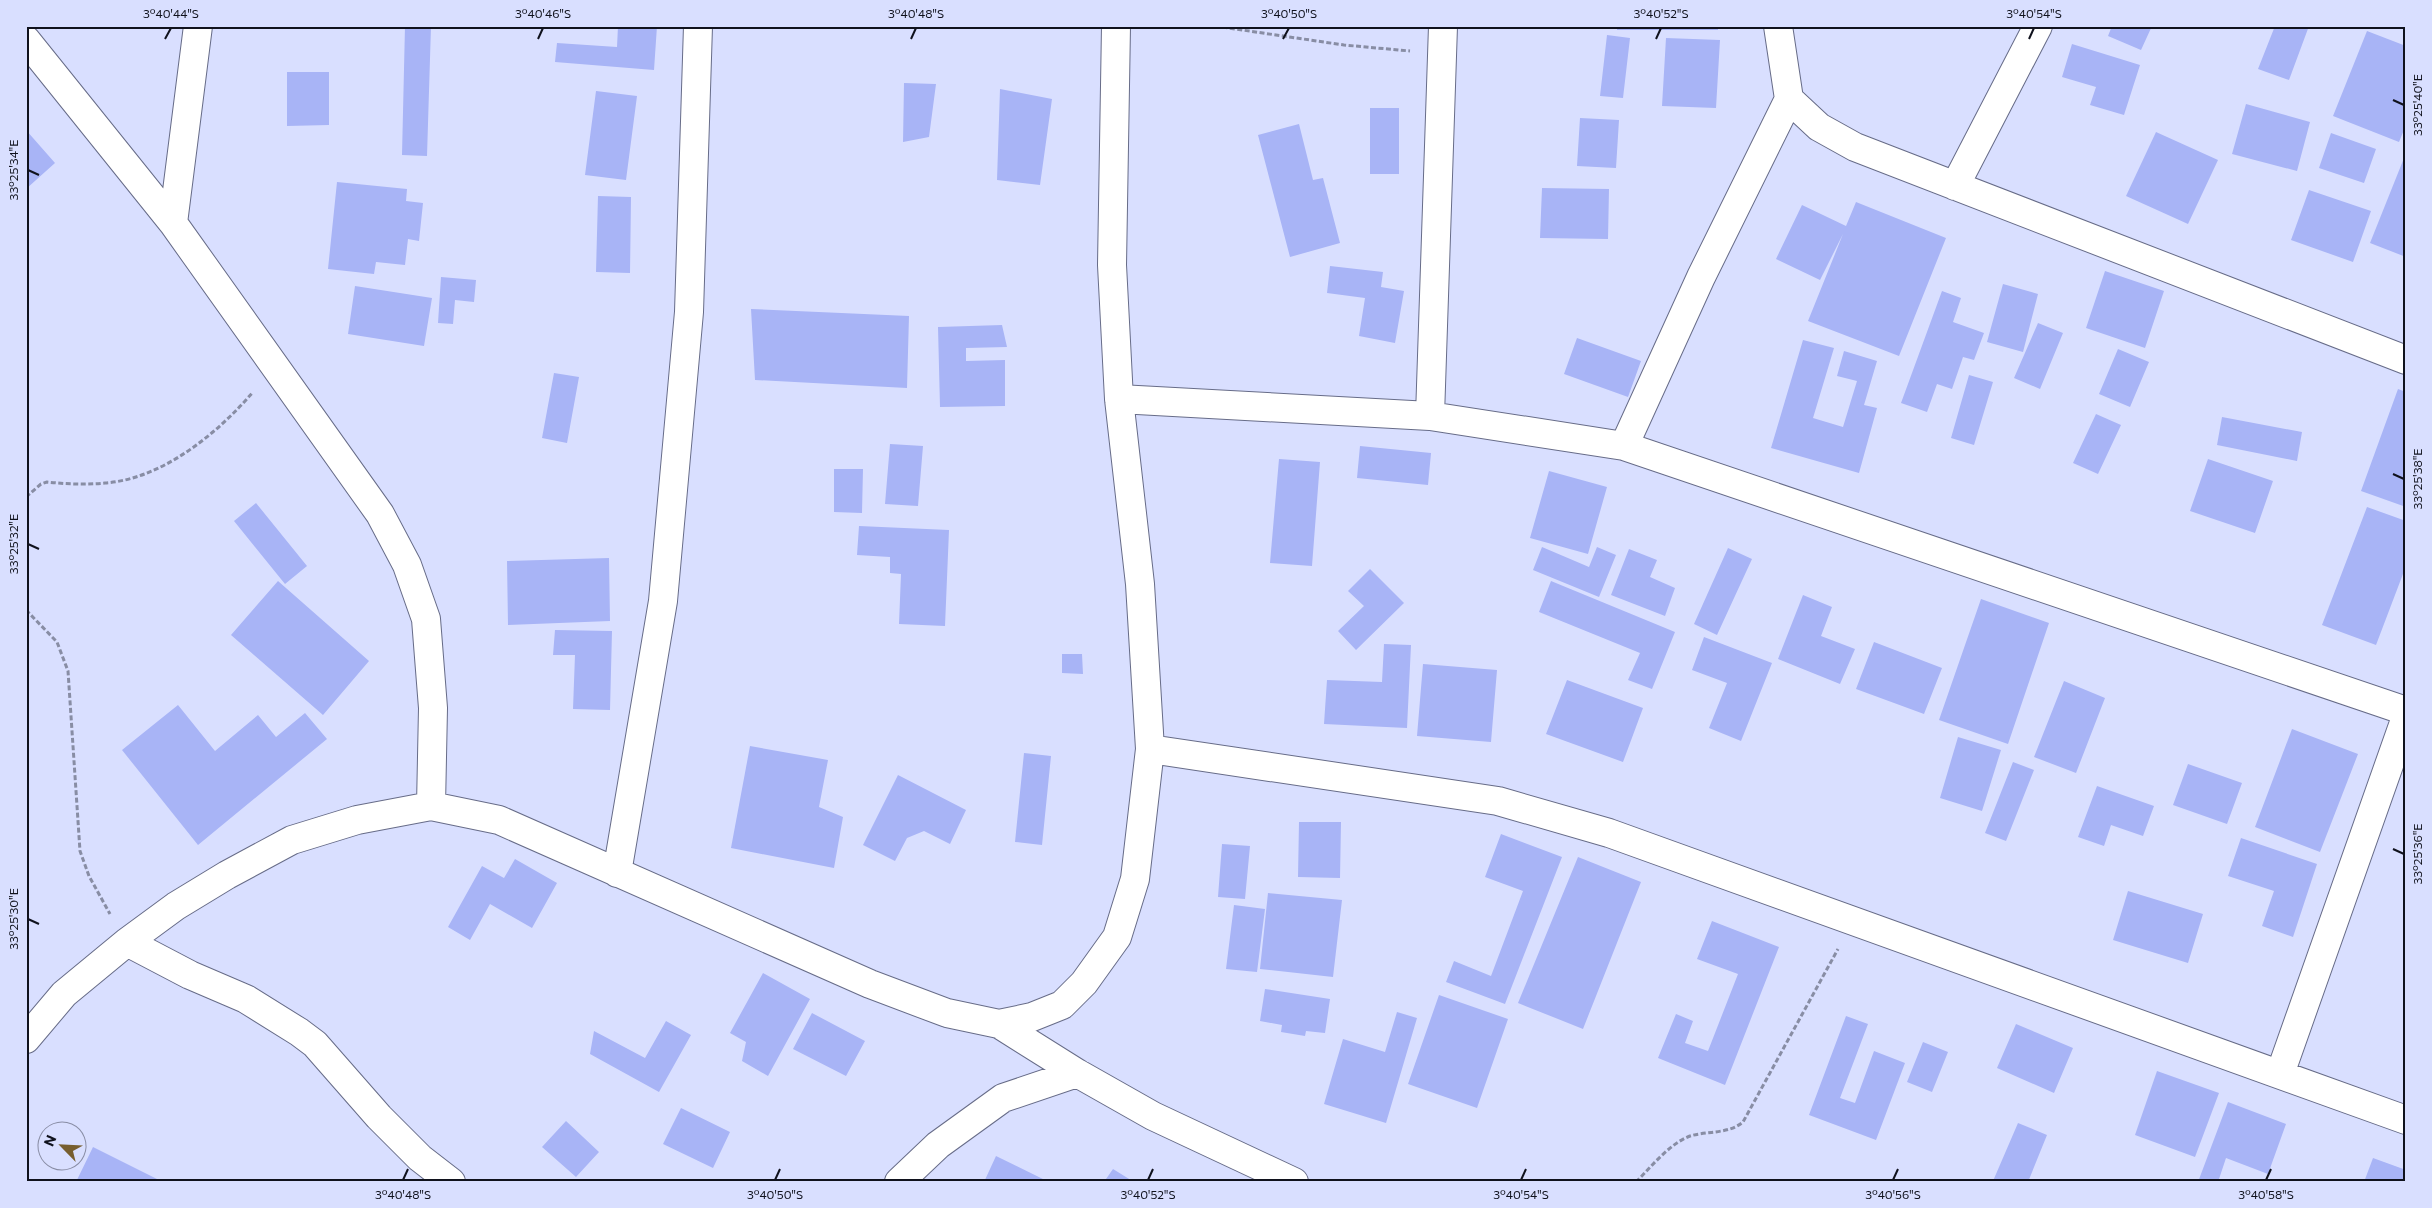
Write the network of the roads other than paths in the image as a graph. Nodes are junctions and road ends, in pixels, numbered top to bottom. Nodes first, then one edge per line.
1 (198, 26) edge
2 (698, 26) edge
3 (1116, 26) edge
4 (1443, 26) edge
5 (1778, 26) edge
6 (2038, 26) edge
7 (26, 40) edge
8 (1789, 99) junction
9 (1955, 186) junction
10 (173, 223) junction
11 (2406, 360) edge
12 (1119, 399) junction
13 (1430, 416) junction
14 (1624, 446) junction
15 (2406, 711) edge
16 (2406, 717) edge
17 (1150, 749) junction
18 (431, 806) junction
19 (617, 873) junction
20 (127, 942) junction
21 (999, 1024) junction
22 (26, 1039) edge
23 (1077, 1073) junction
24 (2280, 1074) junction
25 (2406, 1120) edge
26 (451, 1182) edge
27 (899, 1182) edge
28 (1294, 1182) edge

1 - 10 street
2 - 19 street
3 - 12 street
4 - 13 street
5 - 8 street
6 - 9 street
7 - 10 street
8 - 9 street
8 - 14 street
9 - 11 street
10 - 18 street
12 - 13 street
12 - 17 street
13 - 14 street
14 - 15 street
16 - 24 street
17 - 21 street
17 - 24 street
18 - 19 street
18 - 20 street
19 - 21 street
20 - 22 street
20 - 26 street
21 - 23 street
23 - 27 street
23 - 28 street
24 - 25 street

